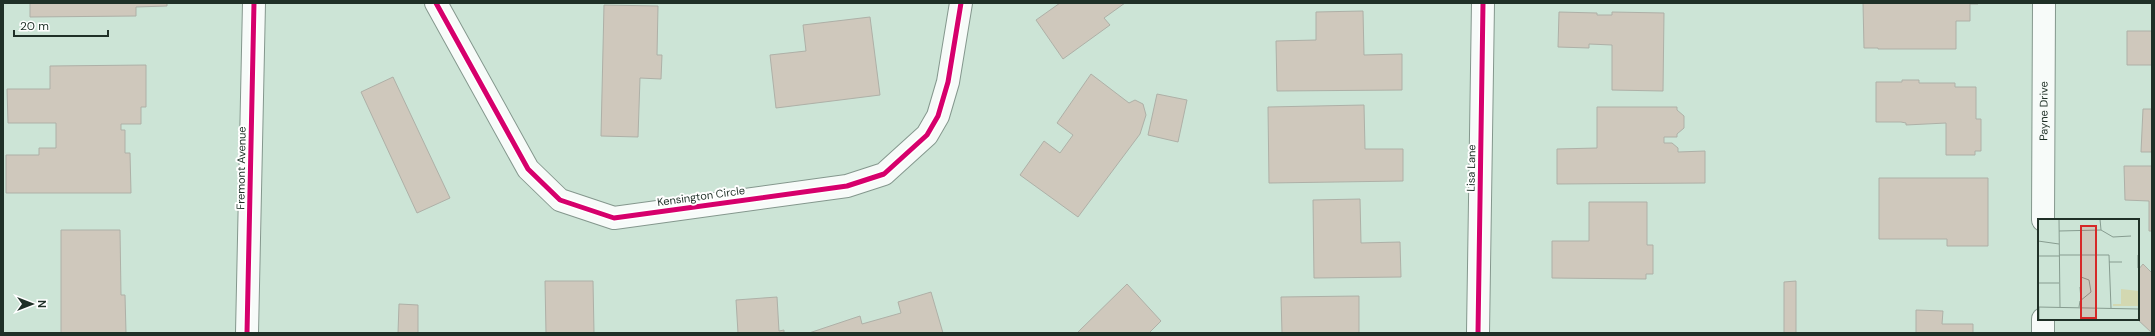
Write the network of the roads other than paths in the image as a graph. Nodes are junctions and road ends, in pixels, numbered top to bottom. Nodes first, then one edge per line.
1 (254, 3) edge
2 (436, 3) edge
3 (961, 3) edge
4 (1483, 3) edge
5 (2044, 3) edge
6 (2043, 219) edge
7 (2043, 320) edge
8 (247, 333) edge
9 (1478, 333) edge
10 (2042, 333) edge

1 - 8 street, Fremont Avenue
2 - 3 street, Kensington Circle
4 - 9 street, Lisa Lane
5 - 6 street, Payne Drive
7 - 10 street

